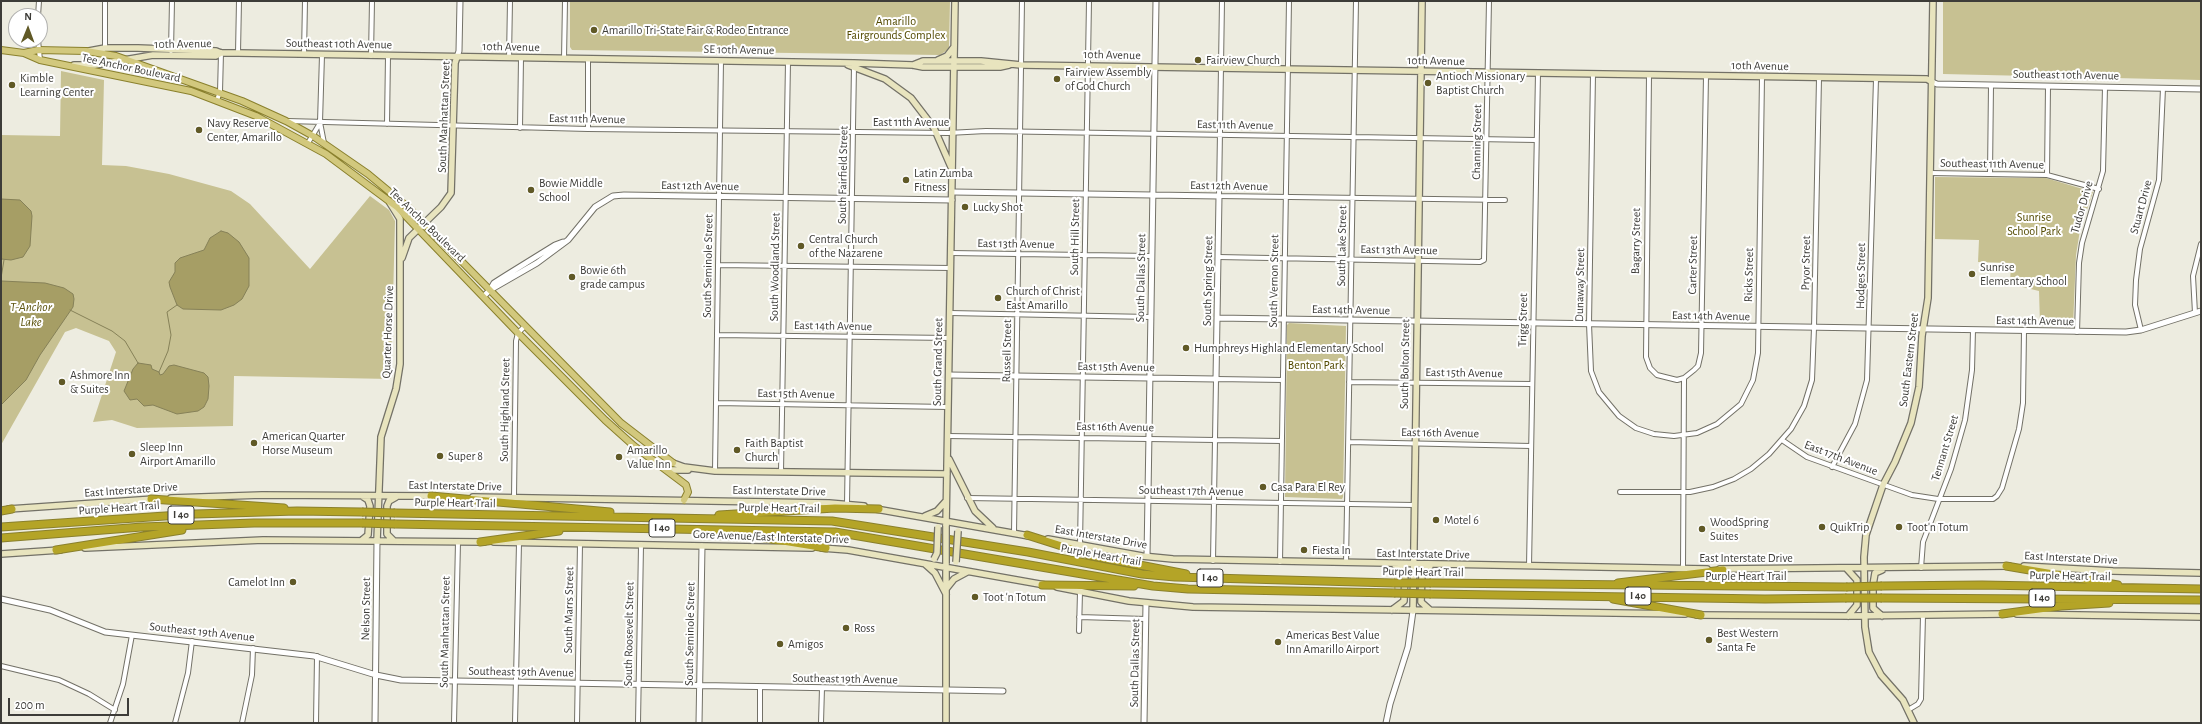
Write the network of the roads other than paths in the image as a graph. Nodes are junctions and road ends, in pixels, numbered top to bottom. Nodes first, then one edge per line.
1 (105, 1) edge
2 (172, 1) edge
3 (239, 1) edge
4 (305, 1) edge
5 (372, 1) edge
6 (460, 1) edge
7 (510, 1) edge
8 (565, 1) edge
9 (955, 1) edge
10 (1022, 1) edge
11 (1089, 1) edge
12 (1156, 1) edge
13 (1222, 1) edge
14 (1289, 1) edge
15 (1356, 1) edge
16 (1422, 1) edge
17 (1489, 1) edge
18 (1933, 1) edge
19 (954, 46) junction
20 (105, 48) junction
21 (1, 50) edge
22 (38, 50) junction
23 (86, 51) junction
24 (171, 52) junction
25 (24, 53) junction
26 (221, 53) junction
27 (238, 53) junction
28 (304, 54) junction
29 (322, 55) junction
30 (371, 56) junction
31 (388, 56) junction
32 (457, 57) junction
33 (509, 58) junction
34 (521, 58) junction
35 (564, 59) junction
36 (588, 59) junction
37 (40, 60) junction
38 (126, 60) junction
39 (721, 61) junction
40 (933, 61) junction
41 (788, 62) junction
42 (58, 64) junction
43 (879, 64) junction
44 (913, 64) junction
45 (954, 64) junction
46 (854, 65) junction
47 (1021, 65) junction
48 (1088, 66) junction
49 (1155, 67) junction
50 (1221, 68) junction
51 (1287, 70) junction
52 (1354, 70) junction
53 (1421, 71) junction
54 (1488, 72) junction
55 (1538, 73) junction
56 (1593, 74) junction
57 (1649, 75) junction
58 (1706, 76) junction
59 (1762, 77) junction
60 (1819, 78) junction
61 (885, 79) junction
62 (1876, 79) junction
63 (1932, 82) junction
64 (1991, 85) junction
65 (2048, 86) junction
66 (2105, 87) junction
67 (2163, 88) junction
68 (2201, 88) edge
69 (220, 92) junction
70 (217, 100) junction
71 (286, 121) junction
72 (320, 122) junction
73 (387, 124) junction
74 (454, 126) junction
75 (520, 128) junction
76 (588, 129) junction
77 (720, 130) junction
78 (787, 131) junction
79 (854, 131) junction
80 (937, 132) junction
81 (953, 132) junction
82 (1020, 132) junction
83 (1087, 133) junction
84 (1153, 134) junction
85 (1220, 135) junction
86 (313, 136) junction
87 (1287, 136) junction
88 (1353, 137) junction
89 (1420, 138) junction
90 (1487, 139) junction
91 (1536, 140) junction
92 (308, 143) junction
93 (324, 143) junction
94 (953, 170) junction
95 (1931, 173) junction
96 (1990, 174) junction
97 (2047, 175) junction
98 (2098, 189) junction
99 (952, 192) junction
100 (1019, 192) junction
101 (1086, 194) junction
102 (1153, 195) junction
103 (719, 196) junction
104 (1219, 196) junction
105 (786, 197) junction
106 (1286, 197) junction
107 (852, 198) junction
108 (1353, 198) junction
109 (1419, 199) junction
110 (952, 200) junction
111 (1486, 200) junction
112 (1505, 200) dead end
113 (388, 201) junction
114 (425, 223) junction
115 (418, 230) junction
116 (2201, 244) edge
117 (951, 253) junction
118 (1018, 254) junction
119 (1085, 255) junction
120 (1151, 256) junction
121 (1218, 257) junction
122 (1285, 259) junction
123 (1351, 260) junction
124 (1484, 260) joint
125 (1418, 261) junction
126 (401, 262) junction
127 (718, 265) junction
128 (784, 266) junction
129 (851, 266) junction
130 (951, 268) junction
131 (490, 290) junction
132 (484, 296) junction
133 (2201, 311) edge
134 (2195, 313) junction
135 (950, 314) junction
136 (1017, 315) junction
137 (1083, 316) junction
138 (1150, 317) junction
139 (1217, 318) junction
140 (1284, 319) junction
141 (1350, 320) junction
142 (1417, 321) junction
143 (1533, 323) junction
144 (1589, 324) junction
145 (1645, 325) junction
146 (525, 326) junction
147 (1702, 326) junction
148 (1758, 327) junction
149 (1814, 328) junction
150 (1870, 329) junction
151 (1923, 330) junction
152 (1973, 330) junction
153 (2140, 330) junction
154 (2024, 331) junction
155 (2077, 332) junction
156 (518, 333) junction
157 (717, 335) junction
158 (783, 336) junction
159 (850, 337) junction
160 (950, 338) junction
161 (949, 375) junction
162 (1016, 376) junction
163 (1082, 377) junction
164 (1150, 378) junction
165 (1684, 378) junction
166 (1216, 379) junction
167 (1283, 380) junction
168 (1349, 382) junction
169 (1416, 383) junction
170 (1531, 384) junction
171 (716, 403) junction
172 (782, 404) junction
173 (849, 405) junction
174 (948, 407) junction
175 (948, 436) junction
176 (1015, 436) junction
177 (1684, 436) junction
178 (1081, 438) junction
179 (1149, 439) junction
180 (1215, 440) junction
181 (1782, 440) junction
182 (1282, 441) junction
183 (1349, 442) junction
184 (1415, 444) junction
185 (1531, 446) junction
186 (948, 457) junction
187 (673, 464) joint
188 (1832, 467) junction
189 (668, 470) junction
190 (715, 470) junction
191 (781, 472) junction
192 (848, 473) junction
193 (947, 474) junction
194 (1883, 485) junction
195 (1620, 492) dead end
196 (1684, 492) junction
197 (362, 495) junction
198 (379, 496) junction
199 (398, 496) junction
200 (431, 496) junction
201 (514, 497) junction
202 (967, 498) junction
203 (1014, 498) junction
204 (151, 499) junction
205 (1080, 499) junction
206 (1938, 499) junction
207 (684, 500) junction
208 (1147, 500) junction
209 (946, 501) junction
210 (1214, 501) junction
211 (1281, 502) junction
212 (1348, 503) junction
213 (847, 504) junction
214 (1414, 504) junction
215 (12, 509) joint
216 (879, 509) junction
217 (1, 511) edge
218 (298, 511) junction
219 (630, 516) junction
220 (921, 517) junction
221 (694, 518) junction
222 (933, 519) junction
223 (254, 523) junction
224 (946, 524) junction
225 (968, 525) junction
226 (1, 527) edge
227 (584, 527) junction
228 (706, 529) junction
229 (995, 530) junction
230 (1014, 533) junction
231 (1027, 535) junction
232 (1, 538) edge
233 (359, 540) junction
234 (377, 541) junction
235 (396, 541) junction
236 (458, 542) junction
237 (480, 542) junction
238 (519, 543) junction
239 (580, 544) junction
240 (641, 545) junction
241 (1080, 545) junction
242 (702, 546) junction
243 (826, 548) junction
244 (56, 550) junction
245 (1, 554) edge
246 (1146, 556) junction
247 (1213, 561) junction
248 (1280, 562) junction
249 (925, 563) junction
250 (1346, 563) junction
251 (1394, 564) junction
252 (1414, 564) junction
253 (1432, 565) junction
254 (946, 566) junction
255 (1529, 566) junction
256 (2006, 566) junction
257 (1921, 568) junction
258 (1682, 569) junction
259 (1847, 569) junction
260 (1864, 569) junction
261 (1886, 569) junction
262 (960, 570) junction
263 (1722, 570) junction
264 (971, 572) junction
265 (2201, 573) edge
266 (1224, 578) junction
267 (1042, 585) junction
268 (1601, 586) junction
269 (1166, 587) junction
270 (2126, 588) junction
271 (946, 589) junction
272 (2201, 589) edge
273 (1080, 592) junction
274 (946, 595) junction
275 (1595, 595) junction
276 (1, 599) edge
277 (2162, 599) junction
278 (2201, 600) edge
279 (1146, 603) junction
280 (1392, 610) junction
281 (1413, 611) junction
282 (1432, 611) junction
283 (2002, 614) junction
284 (1701, 615) junction
285 (1923, 615) junction
286 (1848, 616) junction
287 (1865, 616) junction
288 (1882, 616) junction
289 (1079, 617) junction
290 (2201, 617) edge
291 (1146, 619) junction
292 (1079, 631) dead end
293 (132, 635) junction
294 (192, 641) junction
295 (253, 648) junction
296 (317, 656) junction
297 (1, 666) edge
298 (376, 674) junction
299 (455, 681) junction
300 (516, 682) junction
301 (577, 683) junction
302 (638, 684) junction
303 (699, 685) junction
304 (760, 687) junction
305 (822, 688) junction
306 (946, 691) junction
307 (1003, 691) dead end
308 (115, 710) junction
309 (1908, 710) junction
310 (110, 723) edge
311 (175, 723) edge
312 (242, 723) edge
313 (316, 723) edge
314 (375, 723) edge
315 (454, 723) edge
316 (515, 723) edge
317 (577, 723) edge
318 (638, 723) edge
319 (699, 723) edge
320 (760, 723) edge
321 (821, 723) edge
322 (946, 723) edge
323 (1144, 723) edge
324 (1386, 723) edge
325 (1914, 723) edge

1 - 20 street
2 - 24 street
3 - 27 street
4 - 28 street
5 - 30 street
6 - 32 street, South Manhattan Street
7 - 33 street
8 - 35 street
9 - 19 main road, South Grand Street
10 - 47 street, Russell Street
11 - 48 street, South Hill Street
12 - 49 street, South Dallas Street
13 - 50 street, South Spring Street
14 - 51 street, South Vernon Street
15 - 52 street, South Lake Street
16 - 53 main road, South Bolton Street
17 - 54 street, Channing Street
18 - 63 main road, South Eastern Street
19 - 40 main road
19 - 45 main road, South Grand Street
20 - 23 main road, 10th Avenue
20 - 24 main road, 10th Avenue
21 - 25 main road
22 - 23 main road
22 - 25 main road
22 - 37 street
23 - 38 main road, Tee Anchor Boulevard
24 - 26 main road, 10th Avenue
24 - 38 main road, 10th Avenue
25 - 37 main road
26 - 27 main road, Southeast 10th Avenue
26 - 69 street
27 - 28 main road, Southeast 10th Avenue
28 - 29 main road, Southeast 10th Avenue
29 - 30 main road, Southeast 10th Avenue
29 - 72 street
30 - 31 main road, Southeast 10th Avenue
31 - 32 main road, Southeast 10th Avenue
31 - 73 street
32 - 33 main road, 10th Avenue
32 - 74 main road, South Manhattan Street
33 - 34 main road, 10th Avenue
34 - 35 main road, 10th Avenue
34 - 75 street
35 - 36 main road, SE 10th Avenue
36 - 39 main road, SE 10th Avenue
36 - 76 street
37 - 42 main road
38 - 42 main road, 10th Avenue
38 - 69 main road, Tee Anchor Boulevard
39 - 41 main road, SE 10th Avenue
39 - 77 street, South Seminole Street
40 - 44 main road, 10th Avenue
40 - 45 main road, 10th Avenue
41 - 46 main road, SE 10th Avenue
41 - 78 street, South Woodland Street
42 - 70 main road, Tee Anchor Boulevard
43 - 44 main road
43 - 46 main road
43 - 61 main road
44 - 45 main road, 10th Avenue
45 - 47 main road, 10th Avenue
45 - 81 main road, South Grand Street
46 - 61 main road
46 - 79 street, South Fairfield Street
47 - 48 main road, 10th Avenue
47 - 82 street, Russell Street
48 - 49 main road, 10th Avenue
48 - 83 street, South Hill Street
49 - 50 main road, 10th Avenue
49 - 84 street, South Dallas Street
50 - 51 main road, 10th Avenue
50 - 85 street, South Spring Street
51 - 52 main road, 10th Avenue
51 - 87 street, South Vernon Street
52 - 53 main road, 10th Avenue
52 - 88 street, South Lake Street
53 - 54 main road, 10th Avenue
53 - 89 main road, South Bolton Street
54 - 55 main road, 10th Avenue
54 - 90 street, Channing Street
55 - 56 main road, 10th Avenue
55 - 91 street, Trigg Street
56 - 57 main road, 10th Avenue
56 - 144 street, Dunaway Street
57 - 58 main road, 10th Avenue
57 - 145 street, Bagarry Street
58 - 59 main road, 10th Avenue
58 - 147 street, Carter Street
59 - 60 main road, 10th Avenue
59 - 148 street, Ricks Street
60 - 62 main road, 10th Avenue
60 - 149 street, Pryor Street
61 - 80 main road
62 - 63 main road, 10th Avenue
62 - 150 street, Hodges Street
63 - 64 street, Southeast 10th Avenue
63 - 95 main road, South Eastern Street
64 - 65 street, Southeast 10th Avenue
64 - 96 street
65 - 66 street, Southeast 10th Avenue
65 - 97 street
66 - 67 street, Southeast 10th Avenue
66 - 98 street, Tudor Drive
67 - 68 street, Southeast 10th Avenue
67 - 153 street, Stuart Drive
69 - 70 street
69 - 71 main road, Tee Anchor Boulevard
70 - 92 main road, Tee Anchor Boulevard
71 - 72 street, East 11th Avenue
71 - 86 main road, Tee Anchor Boulevard
72 - 73 street, East 11th Avenue
72 - 86 street
72 - 93 street
73 - 74 street, East 11th Avenue
74 - 75 street, East 11th Avenue
74 - 114 main road, South Manhattan Street
75 - 76 street, East 11th Avenue
76 - 77 street, East 11th Avenue
77 - 78 street, East 11th Avenue
77 - 103 street, South Seminole Street
78 - 79 street, East 11th Avenue
78 - 105 street, South Woodland Street
79 - 80 street, East 11th Avenue
79 - 107 street, South Fairfield Street
80 - 81 street, East 11th Avenue
80 - 94 main road
81 - 82 street, East 11th Avenue
81 - 94 main road, South Grand Street
82 - 83 street, East 11th Avenue
82 - 100 street, Russell Street
83 - 84 street, East 11th Avenue
83 - 101 street, South Hill Street
84 - 85 street, East 11th Avenue
84 - 102 street, South Dallas Street
85 - 87 street, East 11th Avenue
85 - 104 street, South Spring Street
86 - 92 street
86 - 93 main road, Tee Anchor Boulevard
87 - 88 street, East 11th Avenue
87 - 106 street, South Vernon Street
88 - 89 street, East 11th Avenue
88 - 108 street, South Lake Street
89 - 90 street, East 11th Avenue
89 - 109 main road, South Bolton Street
90 - 91 street, East 11th Avenue
90 - 111 street, Channing Street
91 - 143 street, Trigg Street
92 - 113 main road, Tee Anchor Boulevard
93 - 114 main road, Tee Anchor Boulevard
94 - 99 main road, South Grand Street
95 - 96 street, Southeast 11th Avenue
95 - 151 main road, South Eastern Street
96 - 97 street, Southeast 11th Avenue
97 - 98 street, Southeast 11th Avenue
98 - 155 street, Tudor Drive
99 - 100 street, East 12th Avenue
99 - 110 main road, South Grand Street
100 - 101 street, East 12th Avenue
100 - 118 street, Russell Street
101 - 102 street, East 12th Avenue
101 - 119 street, South Hill Street
102 - 104 street, East 12th Avenue
102 - 120 street, South Dallas Street
103 - 105 street, East 12th Avenue
103 - 127 street, South Seminole Street
103 - 131 street, East 12th Avenue
104 - 106 street, East 12th Avenue
104 - 121 street, South Spring Street
105 - 107 street, East 12th Avenue
105 - 128 street, South Woodland Street
106 - 108 street, East 12th Avenue
106 - 122 street, South Vernon Street
107 - 110 street, East 12th Avenue
107 - 129 street, South Fairfield Street
108 - 109 street, East 12th Avenue
108 - 123 street, South Lake Street
109 - 111 street, East 12th Avenue
109 - 125 main road, South Bolton Street
110 - 117 main road, South Grand Street
111 - 112 street, East 12th Avenue
111 - 124 street, Channing Street
113 - 115 main road, Tee Anchor Boulevard
113 - 126 main road
114 - 115 main road
114 - 131 main road, Tee Anchor Boulevard
115 - 126 main road
115 - 132 main road, Tee Anchor Boulevard
116 - 134 street
117 - 118 street, East 13th Avenue
117 - 130 main road, South Grand Street
118 - 119 street, East 13th Avenue
118 - 136 street, Russell Street
119 - 120 street, East 13th Avenue
119 - 137 street, South Hill Street
120 - 138 street, South Dallas Street
121 - 122 street, East 13th Avenue
121 - 139 street, South Spring Street
122 - 123 street, East 13th Avenue
122 - 140 street, South Vernon Street
123 - 125 street, East 13th Avenue
123 - 141 street, South Lake Street
124 - 125 street, East 13th Avenue
125 - 142 main road, South Bolton Street
126 - 198 main road, Quarter Horse Drive
127 - 128 street
127 - 157 street, South Seminole Street
128 - 129 street
128 - 158 street, South Woodland Street
129 - 130 street
129 - 159 street, South Fairfield Street
130 - 135 main road, South Grand Street
131 - 132 street
131 - 146 main road, Tee Anchor Boulevard
132 - 156 main road, Tee Anchor Boulevard
133 - 134 street, East 14th Avenue
134 - 153 street, East 14th Avenue
135 - 136 street
135 - 160 main road, South Grand Street
136 - 137 street
136 - 162 street, Russell Street
137 - 138 street
137 - 163 street, South Hill Street
138 - 164 street, South Dallas Street
139 - 140 street, East 14th Avenue
139 - 166 street, South Spring Street
140 - 141 street, East 14th Avenue
140 - 167 street, South Vernon Street
141 - 142 street, East 14th Avenue
141 - 168 street, South Lake Street
142 - 143 street, East 14th Avenue
142 - 169 main road, South Bolton Street
143 - 144 street, East 14th Avenue
143 - 170 street, Trigg Street
144 - 145 street, East 14th Avenue
144 - 177 street, Dunaway Street
145 - 147 street, East 14th Avenue
145 - 165 street, Bagarry Street
146 - 156 street
146 - 187 main road, Tee Anchor Boulevard
147 - 148 street, East 14th Avenue
147 - 165 street, Carter Street
148 - 149 street, East 14th Avenue
148 - 177 street, Ricks Street
149 - 150 street, East 14th Avenue
149 - 181 street, Pryor Street
150 - 151 street, East 14th Avenue
150 - 188 street, Hodges Street
151 - 152 street, East 14th Avenue
151 - 194 main road, South Eastern Street
152 - 154 street, East 14th Avenue
152 - 206 street, Tennant Street
153 - 155 street, East 14th Avenue
154 - 155 street, East 14th Avenue
154 - 206 street, East 17th Avenue
156 - 189 main road, Tee Anchor Boulevard
156 - 201 street, South Highland Street
157 - 158 street, East 14th Avenue
157 - 171 street, South Seminole Street
158 - 159 street, East 14th Avenue
158 - 172 street, South Woodland Street
159 - 160 street, East 14th Avenue
159 - 173 street, South Fairfield Street
160 - 161 main road, South Grand Street
161 - 162 street, East 15th Avenue
161 - 174 main road, South Grand Street
162 - 163 street, East 15th Avenue
162 - 176 street, Russell Street
163 - 164 street, East 15th Avenue
163 - 178 street, South Hill Street
164 - 166 street, East 15th Avenue
164 - 179 street, South Dallas Street
165 - 177 street
166 - 167 street, East 15th Avenue
166 - 180 street, South Spring Street
167 - 182 street, South Vernon Street
168 - 169 street, East 15th Avenue
168 - 183 street, South Lake Street
169 - 170 street, East 15th Avenue
169 - 184 main road, South Bolton Street
170 - 185 street, Trigg Street
171 - 172 street, East 15th Avenue
171 - 190 street, South Seminole Street
172 - 173 street, East 15th Avenue
172 - 191 street, South Woodland Street
173 - 174 street, East 15th Avenue
173 - 192 street, South Fairfield Street
174 - 175 main road, South Grand Street
175 - 176 street, East 16th Avenue
175 - 186 main road, South Grand Street
176 - 178 street, East 16th Avenue
176 - 203 street, Russell Street
177 - 196 street
178 - 179 street, East 16th Avenue
178 - 205 street, South Hill Street
179 - 180 street, East 16th Avenue
179 - 208 street, South Dallas Street
180 - 182 street, East 16th Avenue
180 - 210 street, South Spring Street
181 - 188 street, East 17th Avenue
181 - 196 street
182 - 211 street, South Vernon Street
183 - 184 street, East 16th Avenue
183 - 212 street, South Lake Street
184 - 185 street, East 16th Avenue
184 - 214 main road, South Bolton Street
185 - 255 street, Trigg Street
186 - 193 main road, South Grand Street
186 - 202 main road
187 - 190 main road
188 - 194 street, East 17th Avenue
189 - 190 main road
189 - 207 main road, Tee Anchor Boulevard
190 - 191 main road
191 - 192 main road
192 - 193 main road
192 - 213 street, South Fairfield Street
193 - 209 main road, South Grand Street
194 - 206 street, East 17th Avenue
194 - 260 main road, South Eastern Street
195 - 196 street
196 - 258 street
197 - 198 main road, East Interstate Drive
197 - 204 main road, East Interstate Drive
197 - 233 main road
198 - 199 main road, East Interstate Drive
198 - 234 main road, Nelson Street
199 - 200 main road, East Interstate Drive
199 - 235 main road
200 - 201 main road, East Interstate Drive
200 - 219 highway
201 - 207 main road, East Interstate Drive
202 - 203 street, Southeast 17th Avenue
202 - 229 main road
203 - 205 street, Southeast 17th Avenue
203 - 230 street, Russell Street
204 - 215 main road, East Interstate Drive
204 - 218 highway
205 - 208 street, Southeast 17th Avenue
205 - 241 street, South Hill Street
206 - 257 street, Tennant Street
207 - 213 main road, East Interstate Drive
208 - 210 street, Southeast 17th Avenue
208 - 246 street, South Dallas Street
209 - 220 main road
209 - 224 main road, South Grand Street
210 - 211 street, Southeast 17th Avenue
210 - 247 street, South Spring Street
211 - 212 street, Southeast 17th Avenue
211 - 248 street, South Vernon Street
212 - 214 street, Southeast 17th Avenue
212 - 250 street, South Lake Street
213 - 216 main road, East Interstate Drive
214 - 252 main road, South Bolton Street
215 - 217 highway
216 - 220 main road, East Interstate Drive
216 - 221 highway
218 - 219 highway, Purple Heart Trail / I 40, bridge
218 - 226 highway, Purple Heart Trail / I 40
219 - 221 highway, Purple Heart Trail / I 40
220 - 222 main road, East Interstate Drive
221 - 266 highway, Purple Heart Trail / I 40
222 - 224 main road, East Interstate Drive
222 - 249 main road, bridge
223 - 227 highway, Purple Heart Trail / I 40, bridge
223 - 232 highway, Purple Heart Trail / I 40
223 - 244 highway
224 - 225 main road, East Interstate Drive
224 - 254 main road, South Grand Street, bridge
225 - 229 main road, East Interstate Drive
225 - 262 main road, bridge
227 - 228 highway, Purple Heart Trail / I 40
227 - 237 highway
228 - 243 highway
228 - 269 highway, Purple Heart Trail / I 40
229 - 230 main road, East Interstate Drive
230 - 231 main road, East Interstate Drive
231 - 241 main road, East Interstate Drive
231 - 266 highway
233 - 234 main road
233 - 244 main road
234 - 235 main road, Gore Avenue/East Interstate Drive
234 - 298 street, Nelson Street
235 - 236 main road, Gore Avenue/East Interstate Drive
236 - 237 main road, Gore Avenue/East Interstate Drive
236 - 299 street, South Manhattan Street
237 - 238 main road, Gore Avenue/East Interstate Drive
238 - 239 main road, Gore Avenue/East Interstate Drive
238 - 300 street
239 - 240 main road, Gore Avenue/East Interstate Drive
239 - 301 street, South Marrs Street
240 - 242 main road, Gore Avenue/East Interstate Drive
240 - 302 street, South Roosevelt Street
241 - 246 main road, East Interstate Drive
242 - 243 main road, Gore Avenue/East Interstate Drive
242 - 303 street, South Seminole Street
243 - 249 main road, Gore Avenue/East Interstate Drive
244 - 245 main road
246 - 247 main road, East Interstate Drive
247 - 248 main road, East Interstate Drive
248 - 250 main road, East Interstate Drive
249 - 254 main road, Gore Avenue/East Interstate Drive
249 - 274 main road
250 - 251 main road, East Interstate Drive
251 - 252 main road, East Interstate Drive
251 - 280 main road
252 - 253 main road, East Interstate Drive
252 - 281 main road, South Bolton Street
253 - 255 main road, East Interstate Drive
253 - 282 main road
254 - 262 main road
254 - 271 main road, South Grand Street
255 - 258 main road, East Interstate Drive
256 - 257 main road, East Interstate Drive
256 - 265 main road, East Interstate Drive
256 - 270 highway
257 - 261 main road, East Interstate Drive
258 - 263 main road, East Interstate Drive
259 - 260 main road, East Interstate Drive
259 - 263 main road, East Interstate Drive
259 - 286 main road
260 - 261 main road, East Interstate Drive
260 - 287 main road, South Eastern Street
261 - 288 main road
262 - 264 main road
263 - 268 highway
264 - 267 main road
264 - 271 main road
266 - 268 highway, Purple Heart Trail / I 40, bridge
267 - 269 highway
267 - 273 main road
268 - 270 highway, Purple Heart Trail / I 40, bridge
269 - 275 highway, Purple Heart Trail / I 40, bridge
270 - 272 highway, Purple Heart Trail / I 40
271 - 274 main road, South Grand Street
273 - 279 main road
273 - 289 street
274 - 306 main road, South Grand Street
275 - 277 highway, Purple Heart Trail / I 40, bridge
275 - 284 highway
276 - 293 street, Southeast 19th Avenue
277 - 278 highway, Purple Heart Trail / I 40
277 - 283 highway
279 - 280 main road
279 - 291 street, South Dallas Street
280 - 281 main road
281 - 282 main road
281 - 324 street, South Bolton Street
282 - 284 main road
283 - 285 main road
283 - 290 main road
284 - 286 main road
285 - 288 main road
285 - 309 street
286 - 287 main road
287 - 288 main road
287 - 309 main road, South Eastern Street
289 - 291 street
289 - 292 street
291 - 323 street, South Dallas Street
293 - 294 street, Southeast 19th Avenue
293 - 308 street
294 - 295 street, Southeast 19th Avenue
294 - 311 street
295 - 296 street, Southeast 19th Avenue
295 - 312 street
296 - 298 street, Southeast 19th Avenue
296 - 313 street
297 - 308 street
298 - 299 street, Southeast 19th Avenue
298 - 314 street, Nelson Street
299 - 300 street, Southeast 19th Avenue
299 - 315 street, South Manhattan Street
300 - 301 street, Southeast 19th Avenue
300 - 316 street
301 - 302 street, Southeast 19th Avenue
301 - 317 street, South Marrs Street
302 - 303 street, Southeast 19th Avenue
302 - 318 street, South Roosevelt Street
303 - 304 street, Southeast 19th Avenue
303 - 319 street, South Seminole Street
304 - 305 street, Southeast 19th Avenue
304 - 320 street
305 - 306 street, Southeast 19th Avenue
305 - 321 street
306 - 307 street, Southeast 19th Avenue
306 - 322 main road, South Grand Street
308 - 310 street
309 - 325 main road, South Eastern Street

